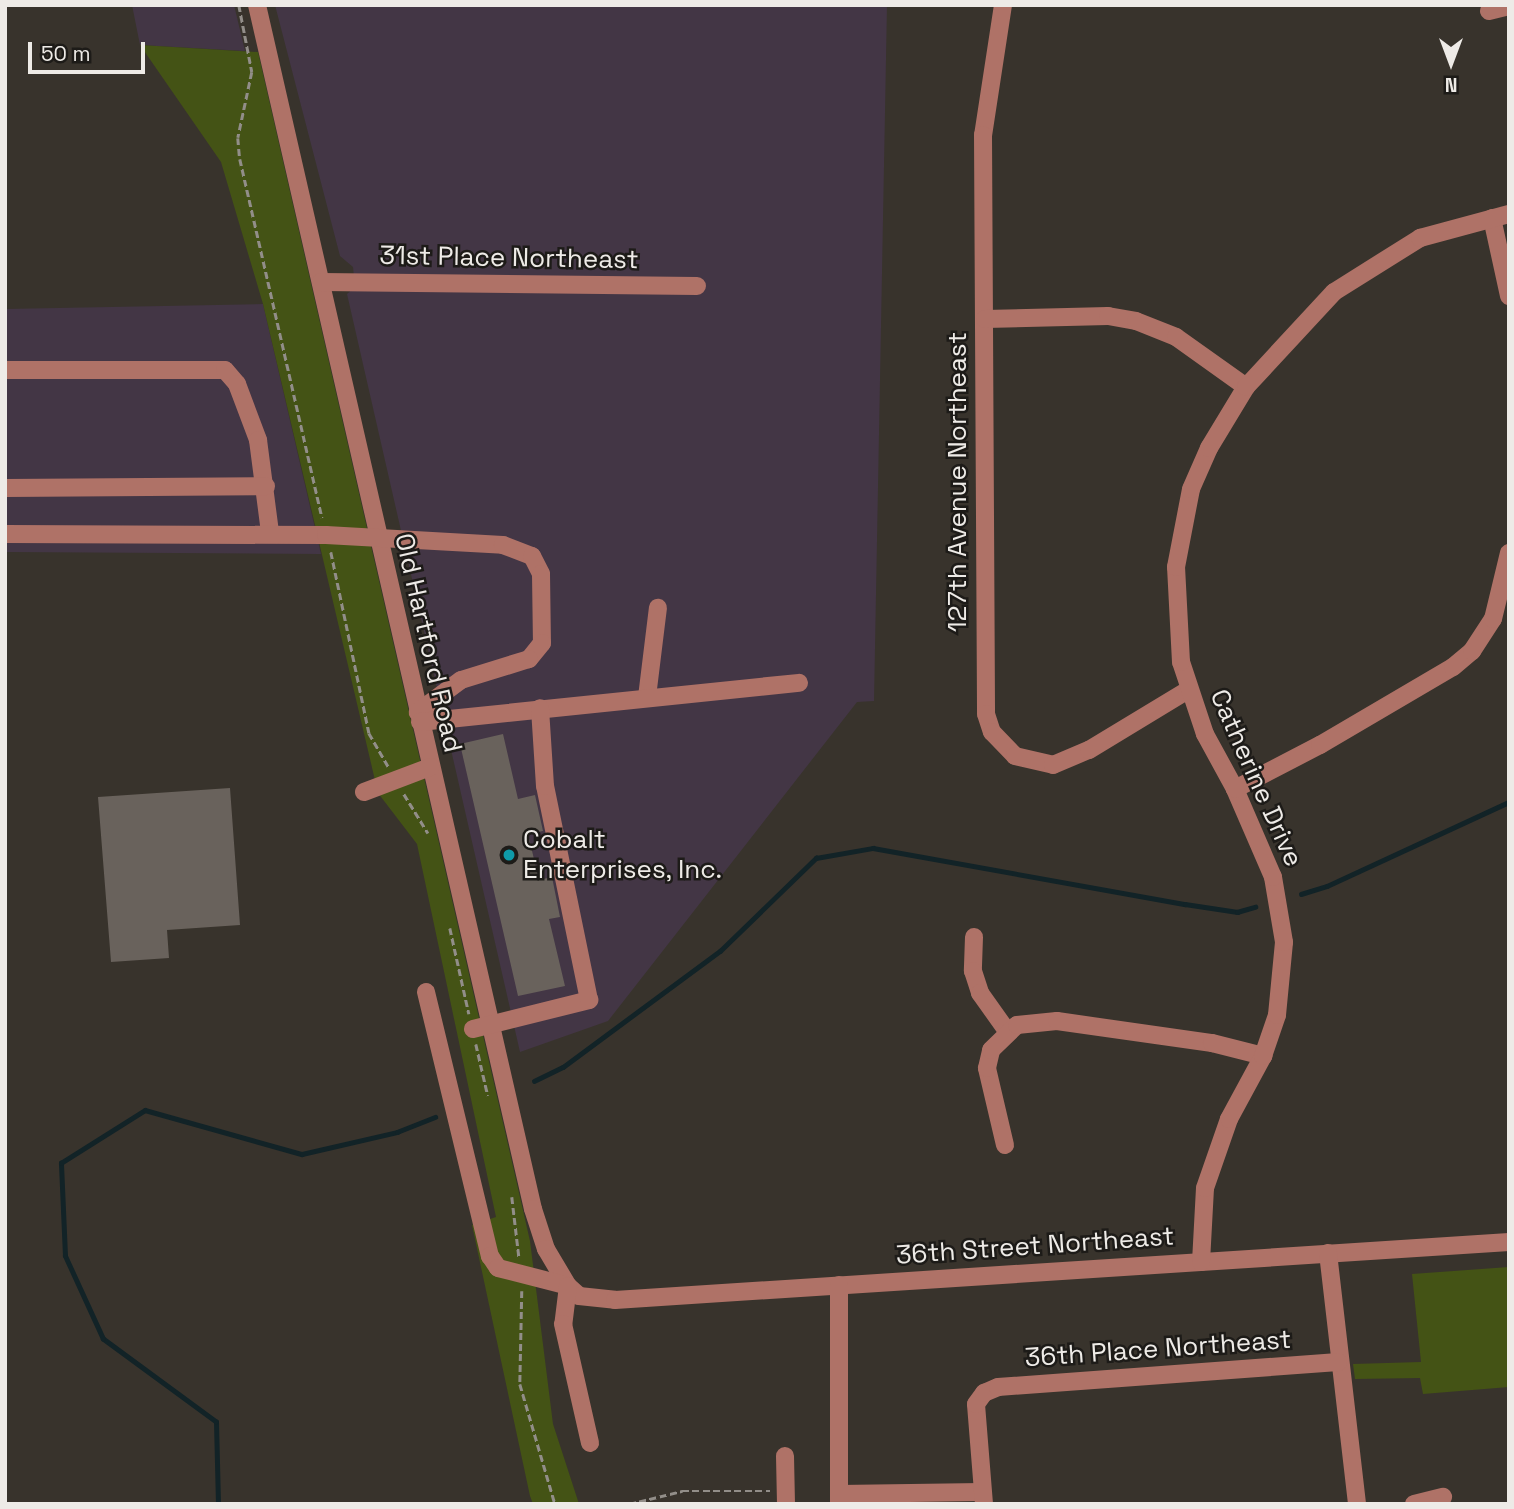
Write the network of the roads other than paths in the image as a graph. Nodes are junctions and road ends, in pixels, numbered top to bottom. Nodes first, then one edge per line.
1 (257, 5) edge
2 (1003, 5) edge
3 (1509, 5) edge
4 (1489, 11) dead end
5 (1500, 216) edge
6 (321, 282) junction
7 (697, 286) dead end
8 (1509, 296) edge
9 (985, 320) junction
10 (5, 370) edge
11 (1246, 387) junction
12 (266, 486) junction
13 (5, 488) edge
14 (270, 533) junction
15 (5, 534) edge
16 (377, 537) junction
17 (1509, 553) edge
18 (658, 608) dead end
19 (799, 683) dead end
20 (1188, 690) junction
21 (647, 697) junction
22 (540, 708) junction
23 (419, 717) junction
24 (430, 767) junction
25 (1235, 789) junction
26 (364, 792) dead end
27 (974, 937) dead end
28 (426, 992) dead end
29 (482, 1027) junction
30 (1007, 1031) junction
31 (1263, 1056) junction
32 (1005, 1145) dead end
33 (1509, 1242) edge
34 (1328, 1254) junction
35 (1201, 1262) junction
36 (839, 1285) junction
37 (568, 1286) junction
38 (1338, 1362) junction
39 (590, 1443) dead end
40 (785, 1455) dead end
41 (1443, 1497) dead end
42 (784, 1498) edge
43 (983, 1498) edge
44 (839, 1499) edge
45 (1357, 1504) edge
46 (1414, 1504) edge

1 - 6 street, Old Hartford Road
2 - 9 street, 127th Avenue Northeast
3 - 4 street
5 - 8 street
5 - 11 street, Catherine Drive
6 - 7 street, 31st Place Northeast
6 - 16 street, Old Hartford Road
9 - 11 street
9 - 20 street, 127th Avenue Northeast
10 - 12 street
11 - 20 street, Catherine Drive
12 - 13 street
12 - 14 street
14 - 15 street
14 - 16 street
16 - 23 street, Old Hartford Road
16 - 23 street
17 - 25 street
18 - 21 street
19 - 21 street
20 - 25 street, Catherine Drive
21 - 22 street
22 - 23 street
22 - 29 street
23 - 24 street, Old Hartford Road
24 - 26 street
24 - 29 street, Old Hartford Road
25 - 31 street, Catherine Drive
27 - 30 street
28 - 37 street, 36th Street Northeast
29 - 37 street, Old Hartford Road
30 - 31 street
30 - 32 street
31 - 35 street, Catherine Drive
33 - 34 street, 36th Street Northeast
34 - 35 street, 36th Street Northeast
34 - 38 street
35 - 36 street, 36th Street Northeast
36 - 37 street, 36th Street Northeast
36 - 44 street
37 - 39 street
38 - 43 street, 36th Place Northeast
38 - 45 street
40 - 42 street
41 - 46 street
43 - 44 street

